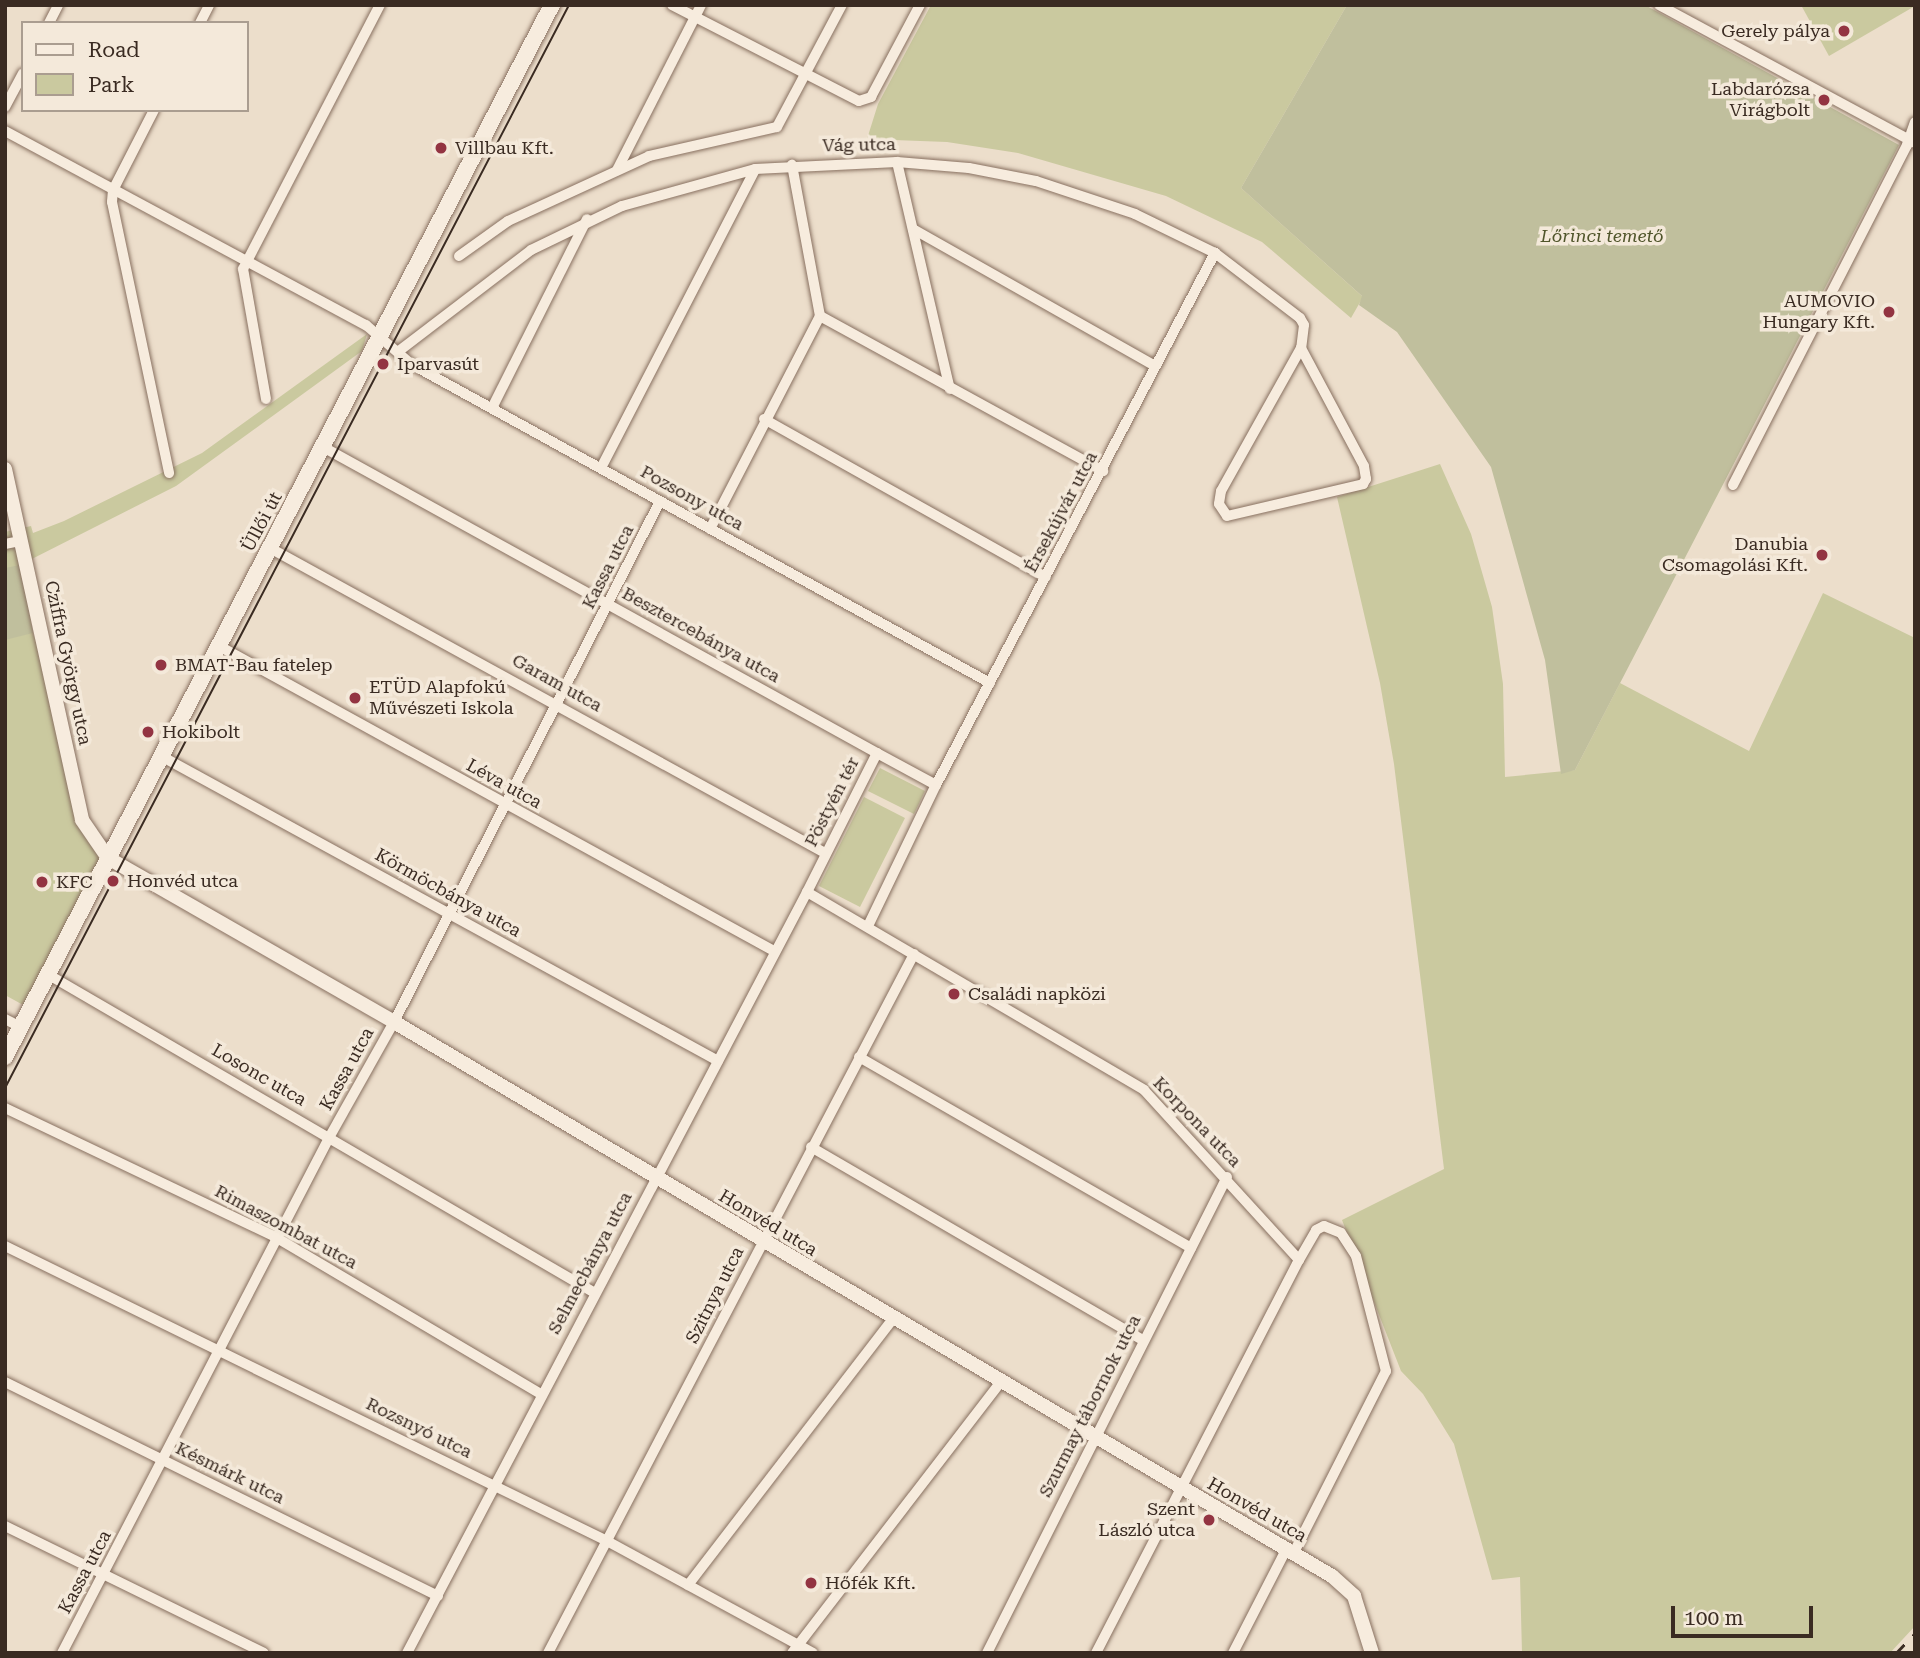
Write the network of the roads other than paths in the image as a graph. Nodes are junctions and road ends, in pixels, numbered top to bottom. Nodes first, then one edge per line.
1 (58, 5) edge
2 (209, 5) edge
3 (380, 5) edge
4 (552, 5) edge
5 (672, 5) edge
6 (701, 5) edge
7 (842, 5) edge
8 (920, 5) edge
9 (1659, 5) edge
10 (695, 17) junction
11 (49, 21) edge
12 (201, 21) edge
13 (806, 76) junction
14 (21, 77) edge
15 (5, 107) edge
16 (154, 112) edge
17 (1915, 122) edge
18 (5, 131) edge
19 (1911, 139) edge
20 (897, 162) junction
21 (792, 165) junction
22 (755, 169) junction
23 (617, 170) junction
24 (113, 190) junction
25 (587, 219) junction
26 (913, 229) junction
27 (1214, 253) junction
28 (459, 256) dead end
29 (246, 260) junction
30 (820, 316) junction
31 (382, 337) junction
32 (1301, 348) junction
33 (399, 351) junction
34 (1155, 366) junction
35 (950, 389) junction
36 (266, 399) dead end
37 (493, 406) junction
38 (764, 419) junction
39 (323, 447) junction
40 (601, 468) junction
41 (5, 469) edge
42 (1104, 471) junction
43 (169, 473) dead end
44 (1733, 485) dead end
45 (660, 501) junction
46 (710, 528) junction
47 (21, 541) junction
48 (5, 544) edge
49 (270, 548) junction
50 (1046, 576) junction
51 (610, 604) junction
52 (219, 646) junction
53 (990, 684) junction
54 (558, 703) junction
55 (877, 753) junction
56 (161, 756) junction
57 (936, 785) junction
58 (505, 804) junction
59 (825, 853) junction
60 (108, 858) junction
61 (807, 892) junction
62 (448, 914) junction
63 (868, 926) junction
64 (774, 951) junction
65 (914, 954) junction
66 (49, 975) junction
67 (5, 1018) edge
68 (394, 1022) junction
69 (21, 1027) junction
70 (5, 1057) edge
71 (859, 1057) junction
72 (718, 1061) junction
73 (5, 1108) edge
74 (330, 1136) junction
75 (811, 1147) junction
76 (1227, 1177) junction
77 (655, 1178) junction
78 (277, 1238) junction
79 (762, 1242) junction
80 (5, 1246) edge
81 (1191, 1248) junction
82 (1299, 1260) junction
83 (595, 1293) junction
84 (892, 1320) junction
85 (1143, 1340) junction
86 (220, 1349) junction
87 (5, 1382) edge
88 (1001, 1382) junction
89 (541, 1394) junction
90 (1094, 1438) junction
91 (163, 1459) junction
92 (495, 1486) junction
93 (1180, 1488) junction
94 (5, 1526) edge
95 (607, 1541) junction
96 (1290, 1552) junction
97 (104, 1574) junction
98 (688, 1585) junction
99 (438, 1596) junction
100 (795, 1649) edge
101 (551, 1652) edge
102 (62, 1653) edge
103 (264, 1653) edge
104 (407, 1653) edge
105 (813, 1653) edge
106 (987, 1653) edge
107 (1096, 1653) edge
108 (1233, 1653) edge
109 (1372, 1653) edge

1 - 11 street
2 - 12 street
3 - 29 street
4 - 31 main road, Üllői út
5 - 10 street
6 - 10 street
7 - 13 street
8 - 13 street
9 - 19 street
10 - 13 street
10 - 23 street
13 - 23 street
14 - 15 street
16 - 24 street
17 - 19 street
18 - 24 street, Pozsony utca
19 - 44 street
20 - 21 street, Vág utca
20 - 26 street
20 - 27 street, Vág utca
21 - 22 street, Vág utca
21 - 30 street
22 - 25 street, Vág utca
22 - 40 street
23 - 28 street
24 - 29 street, Pozsony utca
24 - 43 street
25 - 33 street, Vág utca
25 - 37 street
26 - 34 street
26 - 35 street
27 - 32 street, Vág utca
27 - 34 street, Érsekújvár utca
29 - 31 street, Pozsony utca
29 - 36 street
30 - 35 street
30 - 38 street
31 - 33 street, Pozsony utca
31 - 39 main road, Üllői út
32 - 32 street
33 - 37 street, Pozsony utca
34 - 42 street, Érsekújvár utca
35 - 42 street
37 - 40 street, Pozsony utca
38 - 46 street
38 - 50 street
39 - 49 main road, Üllői út
39 - 51 street, Besztercebánya utca
40 - 45 street, Pozsony utca
41 - 47 street, Cziffra György utca
42 - 50 street, Érsekújvár utca
45 - 46 street, Pozsony utca
45 - 51 street, Kassa utca
46 - 53 street, Pozsony utca
47 - 48 street
47 - 60 street, Cziffra György utca
49 - 52 main road, Üllői út
49 - 54 street, Garam utca
50 - 53 street, Érsekújvár utca
51 - 54 street, Kassa utca
51 - 55 street, Besztercebánya utca
52 - 56 main road, Üllői út
52 - 58 street, Léva utca
53 - 57 street, Érsekújvár utca
54 - 58 street, Kassa utca
54 - 59 street, Garam utca
55 - 57 street, Pöstyén tér
55 - 59 street, Pöstyén tér
56 - 60 main road, Üllői út
56 - 62 street, Körmöcbánya utca
57 - 63 street
58 - 62 street, Kassa utca
58 - 64 street, Léva utca
59 - 61 street, Pöstyén tér
60 - 66 main road, Üllői út
60 - 68 street, Honvéd utca
61 - 63 street
61 - 64 street, Selmecbánya utca
62 - 68 street, Kassa utca
62 - 72 street, Körmöcbánya utca
63 - 65 street, Korpona utca
64 - 72 street, Selmecbánya utca
65 - 71 street, Szitnya utca
65 - 76 street, Korpona utca
66 - 69 main road, Üllői út
66 - 74 street, Losonc utca
67 - 69 street
68 - 74 street, Kassa utca
68 - 77 street, Honvéd utca
69 - 70 main road, Üllői út
71 - 75 street, Szitnya utca
71 - 81 street
72 - 77 street, Selmecbánya utca
73 - 78 street, Rimaszombat utca
74 - 78 street, Kassa utca
74 - 83 street, Losonc utca
75 - 79 street, Szitnya utca
75 - 85 street
76 - 81 street, Szurmay tábornok utca
76 - 82 street, Korpona utca
77 - 79 street, Honvéd utca
77 - 83 street, Selmecbánya utca
78 - 86 street, Kassa utca
78 - 89 street, Rimaszombat utca
79 - 84 street, Honvéd utca
79 - 95 street, Szitnya utca
80 - 86 street, Rozsnyó utca
81 - 85 street, Szurmay tábornok utca
82 - 93 street
82 - 96 street
83 - 89 street, Selmecbánya utca
84 - 88 street, Honvéd utca
84 - 98 street
85 - 90 street, Szurmay tábornok utca
86 - 91 street, Kassa utca
86 - 92 street, Rozsnyó utca
87 - 91 street, Késmárk utca
88 - 90 street, Honvéd utca
88 - 100 street
89 - 92 street, Selmecbánya utca
90 - 93 street, Honvéd utca
90 - 106 street, Szurmay tábornok utca
91 - 97 street, Kassa utca
91 - 99 street, Késmárk utca
92 - 95 street, Rozsnyó utca
92 - 99 street, Selmecbánya utca
93 - 96 street, Honvéd utca
93 - 107 street
94 - 97 street
95 - 98 street, Rozsnyó utca
95 - 101 street, Szitnya utca
96 - 108 street
96 - 109 street, Honvéd utca
97 - 102 street, Kassa utca
97 - 103 street
98 - 100 street, Rozsnyó utca
99 - 104 street, Selmecbánya utca
100 - 105 street, Rozsnyó utca

